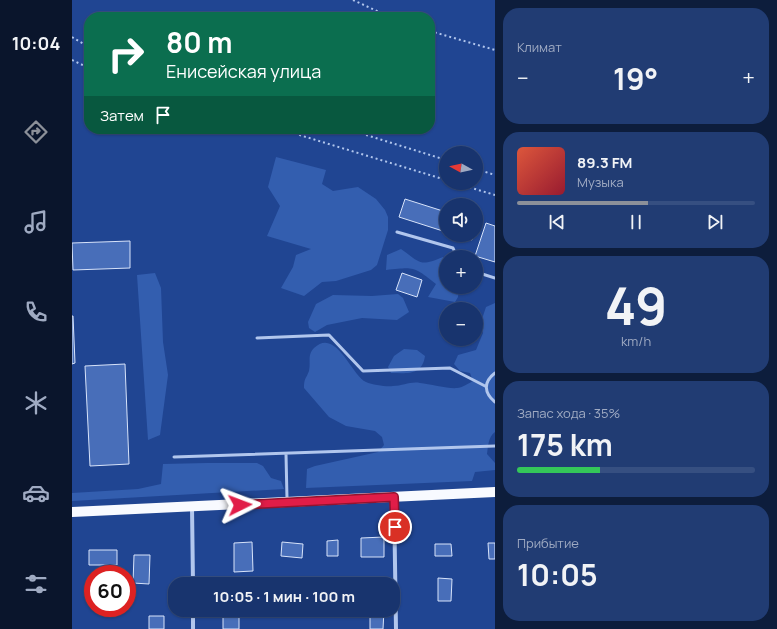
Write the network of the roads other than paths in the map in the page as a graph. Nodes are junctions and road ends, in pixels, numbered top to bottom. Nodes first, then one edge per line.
1 (397, 232) dead end
2 (453, 250) edge
3 (483, 274) edge
4 (495, 278) edge
5 (257, 338) dead end
6 (495, 373) edge
7 (485, 386) junction
8 (495, 402) edge
9 (495, 446) edge
10 (286, 454) junction
11 (174, 458) dead end
12 (495, 492) edge
13 (394, 497) junction
14 (287, 503) junction
15 (192, 507) junction
16 (72, 512) edge
17 (193, 577) edge
18 (193, 617) edge
19 (193, 629) edge
20 (396, 629) edge

1 - 2 lane
3 - 4 lane
5 - 7 lane
6 - 7 lane
7 - 8 lane
9 - 10 lane
10 - 11 lane
10 - 14 lane
12 - 13 main road
13 - 14 main road
13 - 20 street
14 - 15 main road
15 - 16 main road
15 - 17 street
18 - 19 street

